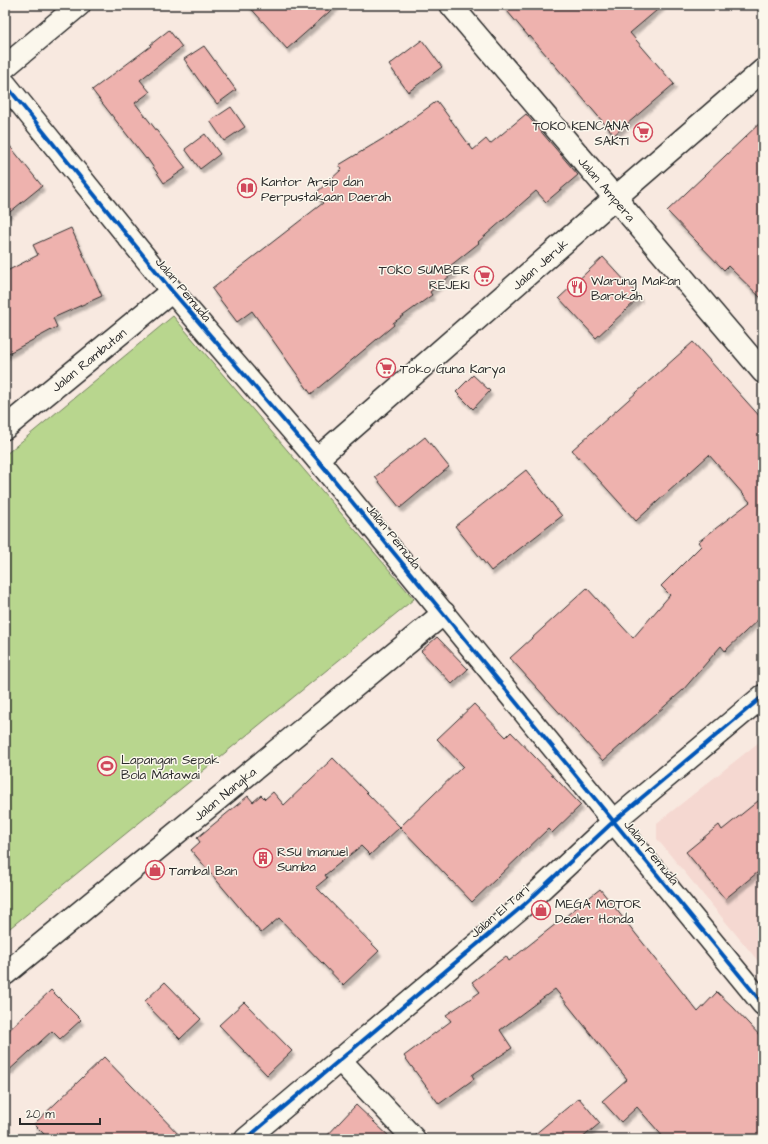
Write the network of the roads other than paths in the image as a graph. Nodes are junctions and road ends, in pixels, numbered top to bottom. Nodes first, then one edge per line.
1 (79, 5) edge
2 (451, 5) edge
3 (5, 67) edge
4 (763, 70) edge
5 (5, 84) edge
6 (615, 198) junction
7 (172, 291) junction
8 (763, 372) edge
9 (5, 428) edge
10 (317, 459) junction
11 (444, 613) junction
12 (763, 696) edge
13 (614, 821) junction
14 (5, 974) edge
15 (763, 1004) edge
16 (339, 1059) junction
17 (246, 1139) edge
18 (414, 1139) edge

1 - 3 street
2 - 6 street, Jalan Ampera
4 - 6 street, Jalan Jeruk
5 - 7 street, Jalan Pemuda
6 - 8 street, Jalan Ampera
6 - 10 street, Jalan Jeruk
7 - 9 street, Jalan Rambutan
7 - 10 street, Jalan Pemuda
10 - 11 street, Jalan Pemuda
11 - 13 street, Jalan Pemuda
11 - 14 street, Jalan Nangka
12 - 13 street, Jalan El Tari
13 - 15 street, Jalan Pemuda
13 - 16 street, Jalan El Tari
16 - 17 street, Jalan El Tari
16 - 18 street

